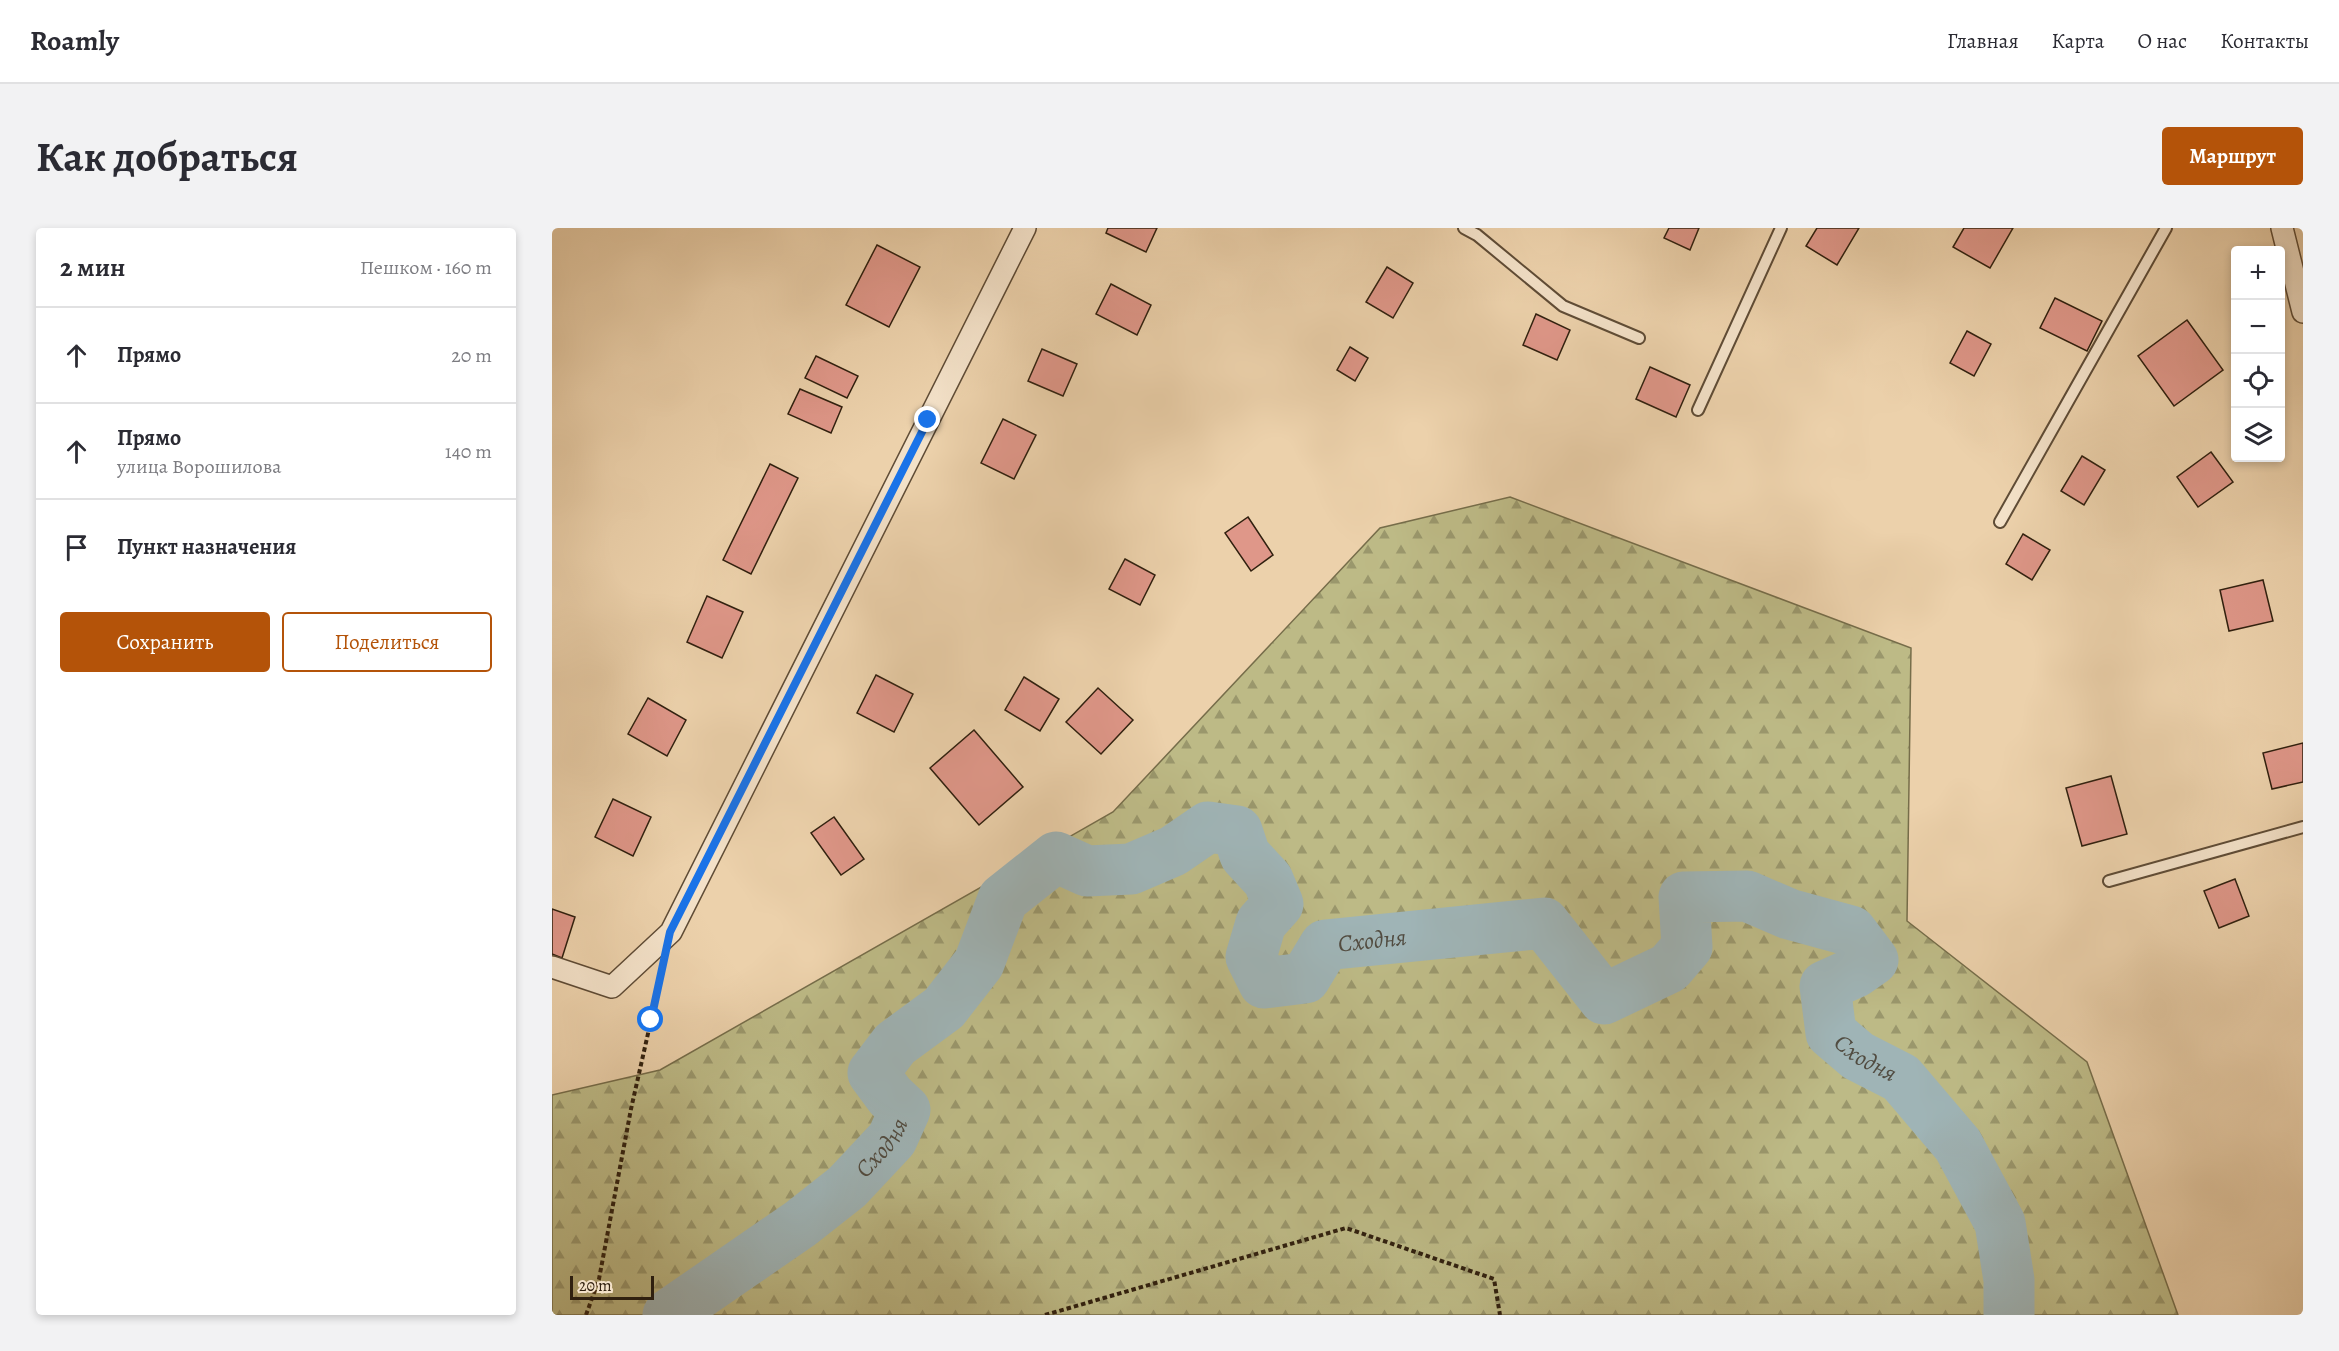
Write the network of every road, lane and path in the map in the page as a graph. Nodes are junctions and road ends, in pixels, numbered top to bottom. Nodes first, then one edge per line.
1 (1025, 228) edge
2 (1464, 228) edge
3 (1781, 228) edge
4 (2166, 228) edge
5 (2282, 228) edge
6 (1479, 232) edge
7 (2303, 312) edge
8 (1639, 338) dead end
9 (1698, 410) dead end
10 (2000, 522) dead end
11 (2303, 827) edge
12 (2109, 881) dead end
13 (670, 932) junction
14 (552, 967) edge
15 (586, 1315) edge
16 (1045, 1315) edge
17 (1500, 1315) edge

1 - 13 street
2 - 6 lane
3 - 9 lane
4 - 10 lane
5 - 7 street
6 - 8 lane
11 - 12 lane
13 - 14 street
13 - 15 path
16 - 17 path

